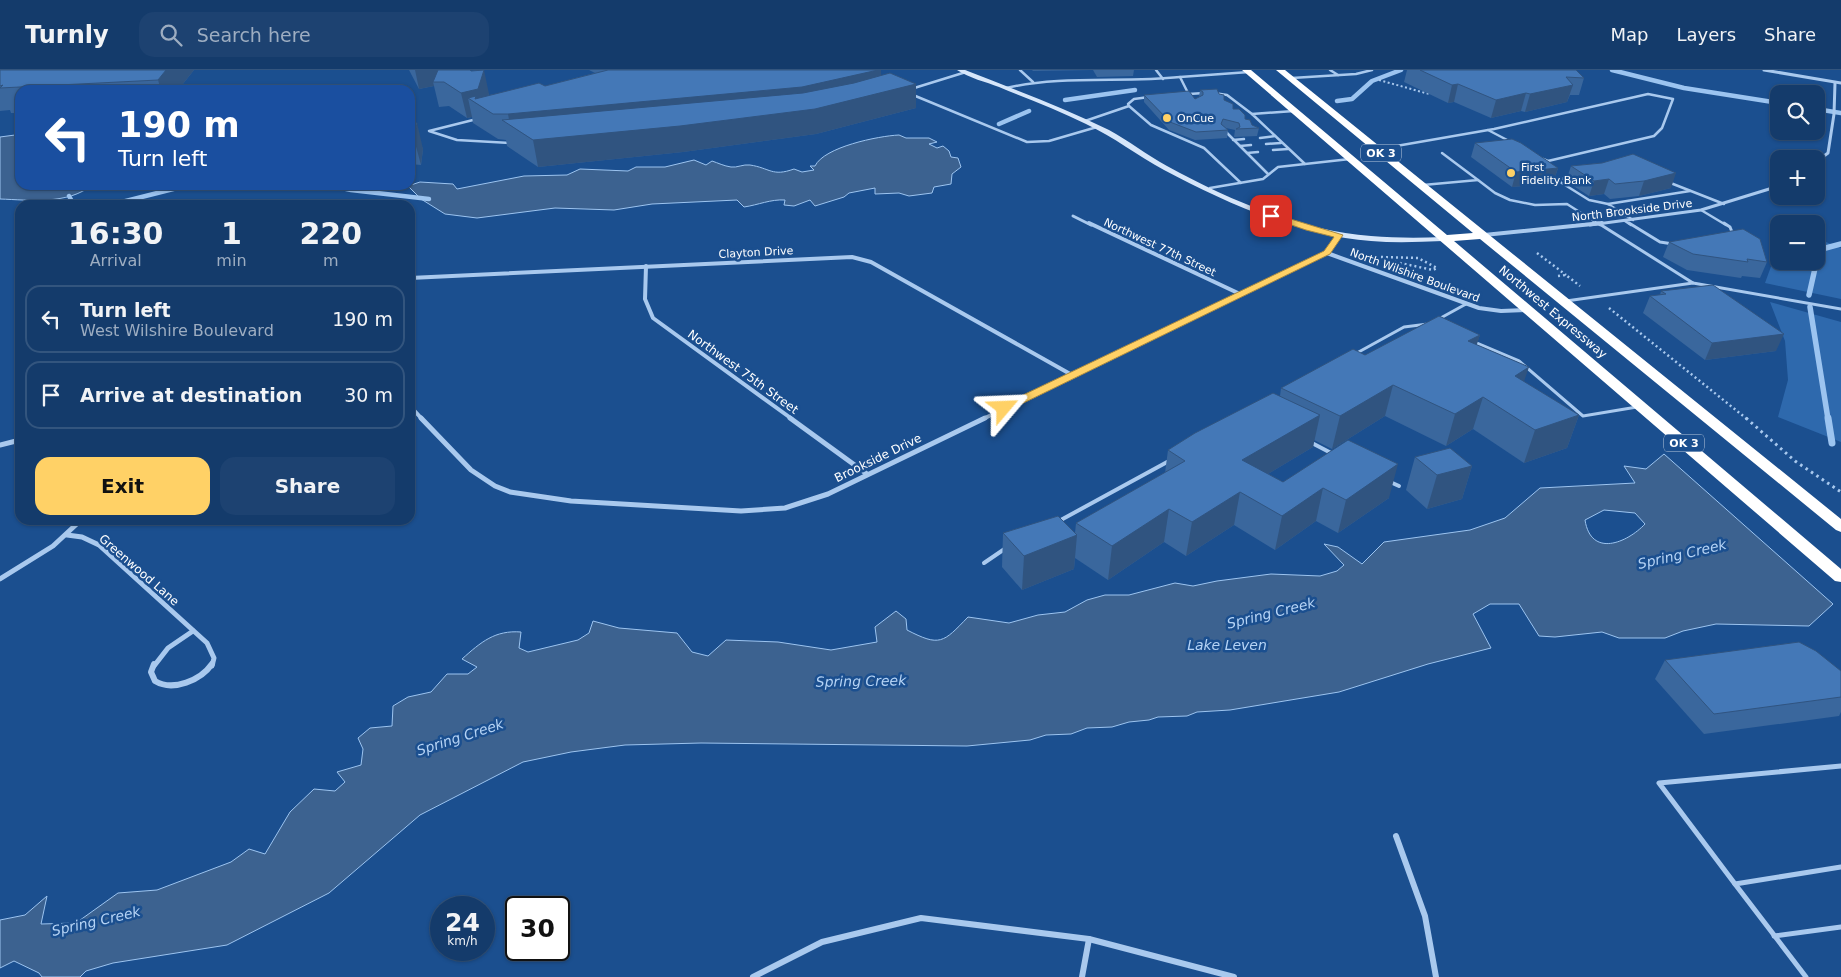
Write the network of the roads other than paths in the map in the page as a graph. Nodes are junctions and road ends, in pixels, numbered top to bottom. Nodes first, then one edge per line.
1 (1020, 70) edge
2 (1156, 70) edge
3 (1190, 70) edge
4 (1280, 70) edge
5 (1330, 70) edge
6 (1372, 70) edge
7 (1764, 70) edge
8 (963, 71) edge
9 (1248, 71) edge
10 (1194, 75) junction
11 (1338, 75) junction
12 (1180, 76) junction
13 (1290, 78) junction
14 (1163, 79) junction
15 (1033, 82) junction
16 (1835, 83) junction
17 (1841, 84) edge
18 (1006, 88) junction
19 (903, 91) edge
20 (1188, 94) junction
21 (912, 95) edge
22 (1179, 95) edge
23 (1152, 97) edge
24 (1226, 99) edge
25 (1233, 99) junction
26 (1192, 101) edge
27 (1233, 104) edge
28 (1240, 104) junction
29 (1129, 106) junction
30 (1294, 111) junction
31 (1242, 113) edge
32 (1251, 113) junction
33 (486, 117) edge
34 (1085, 121) junction
35 (1254, 124) edge
36 (1262, 124) junction
37 (1097, 127) junction
38 (1223, 130) edge
39 (1261, 130) dead end
40 (1268, 130) junction
41 (1488, 130) junction
42 (1227, 133) junction
43 (1236, 133) edge
44 (1275, 136) junction
45 (1260, 138) edge
46 (1244, 139) edge
47 (1234, 140) junction
48 (514, 143) edge
49 (1282, 143) junction
50 (1266, 144) dead end
51 (1251, 145) dead end
52 (1240, 146) junction
53 (1518, 146) edge
54 (1289, 149) junction
55 (1377, 149) junction
56 (1273, 150) dead end
57 (1258, 152) dead end
58 (1442, 152) dead end
59 (1246, 153) junction
60 (1825, 155) edge
61 (1540, 157) edge
62 (1351, 159) junction
63 (1305, 164) junction
64 (1268, 174) junction
65 (1576, 175) edge
66 (1478, 180) junction
67 (1664, 180) edge
68 (1241, 183) junction
69 (1421, 185) junction
70 (1210, 188) junction
71 (1770, 189) edge
72 (1690, 191) junction
73 (1608, 204) junction
74 (1724, 204) junction
75 (1701, 210) junction
76 (1073, 216) dead end
77 (1633, 220) junction
78 (1625, 221) junction
79 (1595, 224) junction
80 (1725, 234) edge
81 (1339, 235) junction
82 (1483, 235) junction
83 (1444, 239) junction
84 (1678, 243) edge
85 (1327, 252) junction
86 (646, 266) junction
87 (415, 278) edge
88 (1693, 283) junction
89 (1240, 294) junction
90 (1564, 301) junction
91 (1466, 304) junction
92 (1528, 309) junction
93 (1841, 309) edge
94 (1466, 338) edge
95 (1353, 356) edge
96 (1072, 375) junction
97 (1642, 406) junction
98 (415, 411) edge
99 (1304, 439) edge
100 (15, 441) edge
101 (0, 445) edge
102 (1338, 456) edge
103 (1176, 457) edge
104 (867, 474) junction
105 (1382, 478) edge
106 (1399, 486) dead end
107 (1057, 522) edge
108 (76, 525) edge
109 (1841, 527) edge
110 (67, 535) junction
111 (1013, 544) edge
112 (984, 563) dead end
113 (1841, 577) edge
114 (0, 579) edge
115 (193, 631) junction
116 (1841, 766) edge
117 (1396, 836) dead end
118 (1841, 868) edge
119 (1734, 884) junction
120 (1841, 927) edge
121 (1774, 936) junction
122 (1089, 939) junction
123 (753, 977) edge
124 (1082, 977) edge
125 (1234, 977) edge
126 (1436, 977) edge
127 (1806, 977) edge

1 - 15 lane
2 - 14 lane
3 - 10 lane
4 - 13 highway, Northwest Expressway / OK 3
5 - 11 lane
6 - 11 lane
7 - 16 street
8 - 18 main road
8 - 19 lane
9 - 10 lane
9 - 30 highway, Northwest Expressway / OK 3
10 - 12 lane
11 - 13 lane
12 - 14 lane
12 - 20 lane
13 - 55 highway, Northwest Expressway / OK 3
14 - 15 lane
15 - 18 lane
16 - 17 street
16 - 60 street
18 - 34 main road
20 - 22 lane
20 - 25 lane
20 - 26 lane
21 - 37 lane
23 - 29 lane
24 - 25 lane
25 - 28 lane
27 - 28 lane
28 - 32 lane
29 - 34 lane
29 - 68 lane
30 - 32 lane
30 - 62 highway, Northwest Expressway / OK 3
31 - 32 lane
32 - 36 lane
33 - 48 lane
34 - 37 main road
35 - 36 lane
36 - 40 lane
37 - 70 main road
38 - 42 lane
39 - 40 lane
40 - 44 lane
41 - 53 lane
41 - 55 lane
41 - 61 lane
42 - 43 lane
42 - 47 lane
44 - 45 lane
44 - 49 lane
46 - 47 lane
47 - 52 lane
49 - 50 lane
49 - 54 lane
51 - 52 lane
52 - 59 lane
54 - 56 lane
54 - 63 lane
55 - 69 highway, Northwest Expressway / OK 3
57 - 59 lane
58 - 66 lane
59 - 64 lane
62 - 63 lane
62 - 83 highway, Northwest Expressway / OK 3
63 - 64 lane
64 - 68 lane
65 - 73 lane
66 - 69 lane
66 - 79 lane
67 - 72 lane
68 - 70 lane
69 - 82 highway, Northwest Expressway / OK 3
70 - 81 main road
71 - 74 street, North Brookside Drive
72 - 73 lane
72 - 74 lane
73 - 77 lane
74 - 75 street, North Brookside Drive
75 - 77 street, North Brookside Drive
75 - 80 lane
76 - 89 street, Northwest 77th Street
77 - 78 street, North Brookside Drive
78 - 79 street, North Brookside Drive
78 - 84 lane
79 - 82 street, North Brookside Drive
79 - 88 lane
81 - 83 main road
81 - 85 street, Brookside Drive
82 - 83 highway
82 - 90 highway, Northwest Expressway / OK 3
83 - 92 highway, Northwest Expressway / OK 3
85 - 89 street, Brookside Drive
85 - 91 street, North Wilshire Boulevard
86 - 87 street, Clayton Drive
86 - 96 street, Clayton Drive
86 - 104 street, Northwest 75th Street
88 - 90 lane
88 - 93 lane
89 - 96 street, Brookside Drive
90 - 109 highway, Northwest Expressway / OK 3
91 - 92 street, North Wilshire Boulevard
91 - 95 lane
92 - 97 highway, Northwest Expressway / OK 3
94 - 97 lane
96 - 104 street, Brookside Drive
97 - 113 highway, Northwest Expressway / OK 3
98 - 104 street, Brookside Drive
99 - 102 lane
100 - 101 street
103 - 107 lane
105 - 106 lane
108 - 110 street
110 - 114 street
110 - 115 street, Greenwood Lane
111 - 112 lane
115 - 115 street, Greenwood Lane
116 - 119 lane
117 - 126 street
118 - 119 lane
119 - 121 lane
120 - 121 lane
121 - 127 lane
122 - 123 street
122 - 124 street
122 - 125 street

